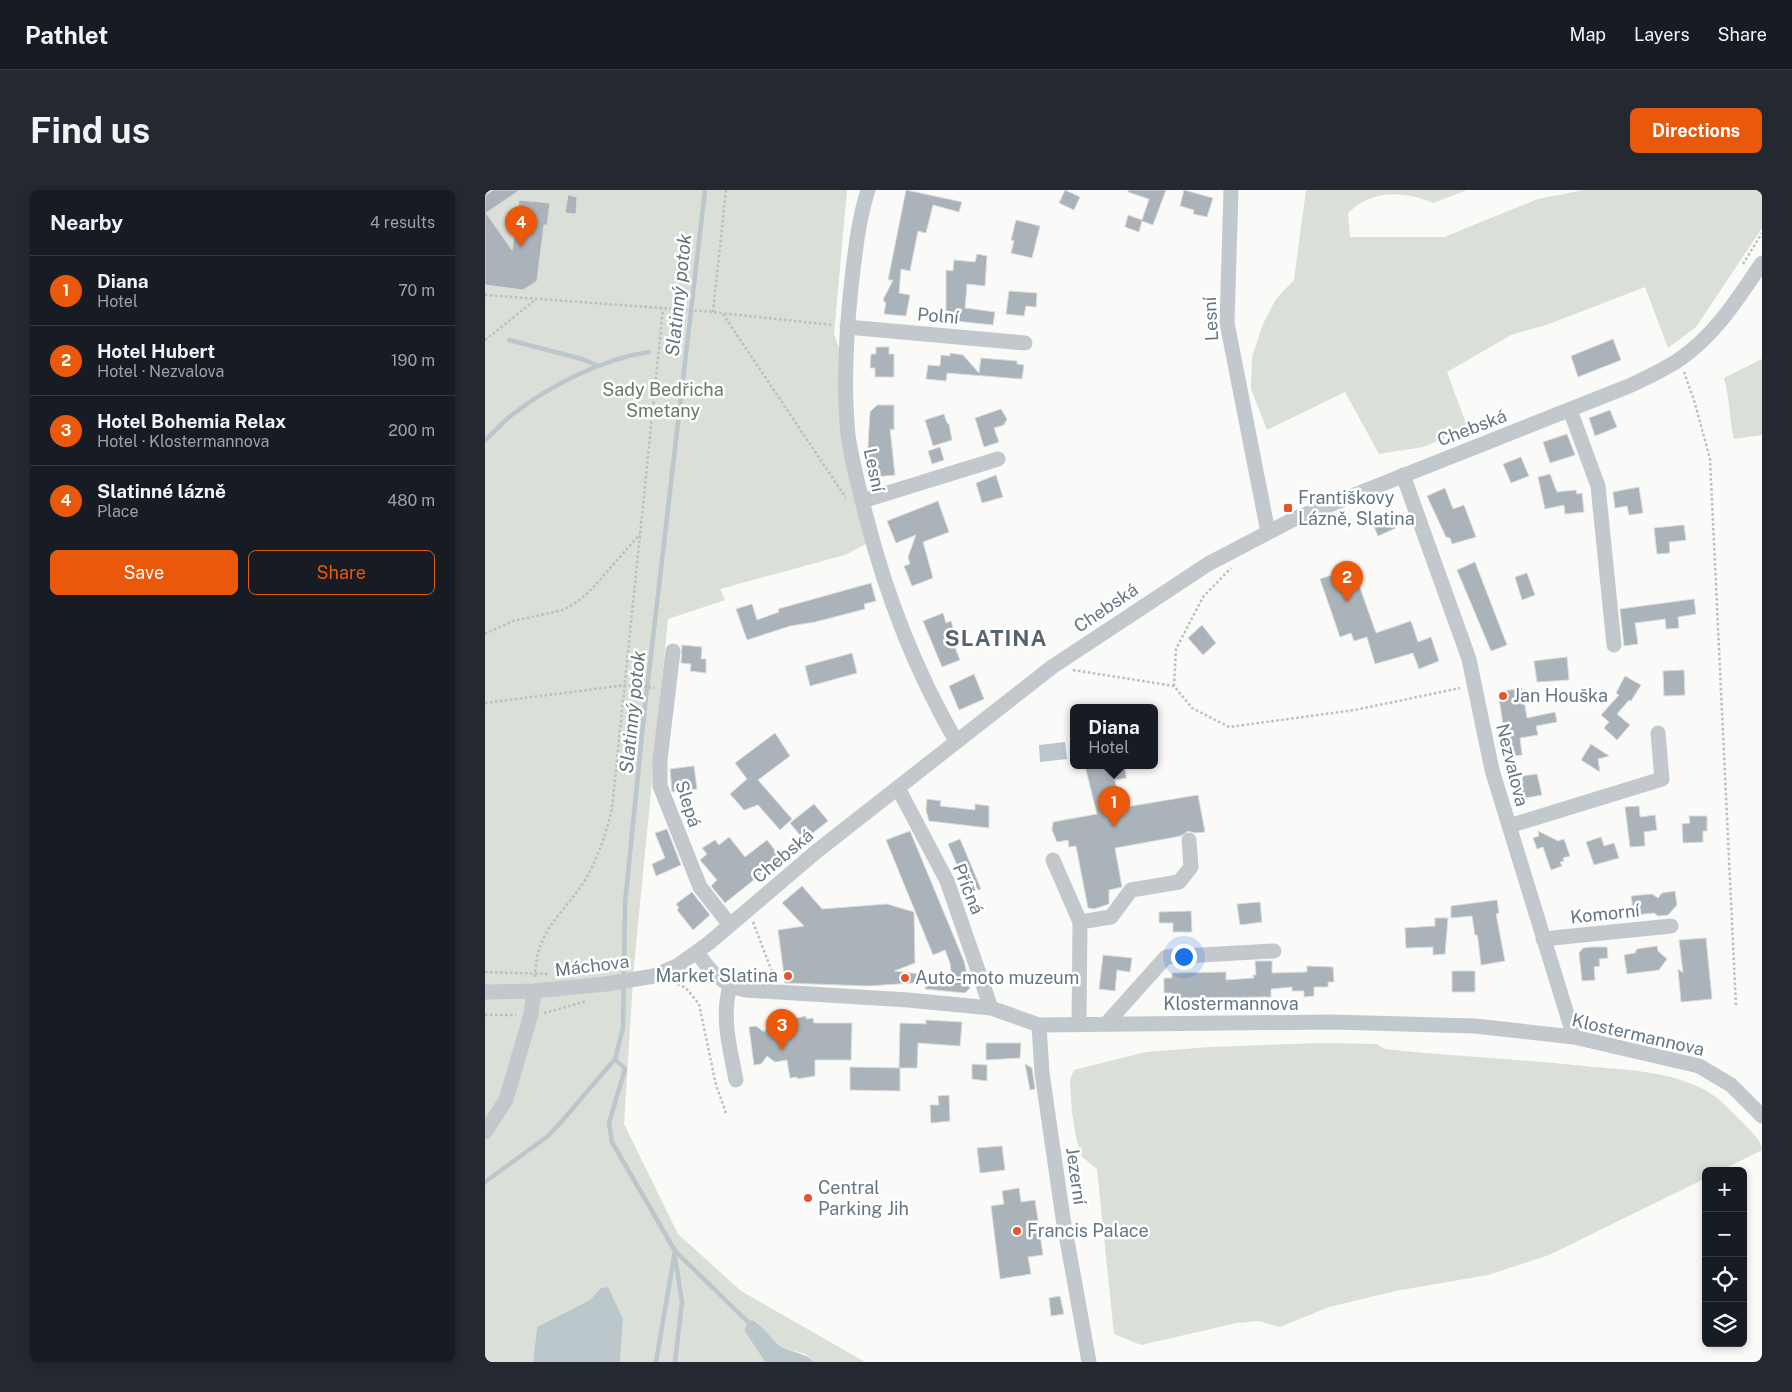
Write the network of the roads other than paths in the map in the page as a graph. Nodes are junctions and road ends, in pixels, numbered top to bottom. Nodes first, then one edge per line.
1 (868, 190) edge
2 (1231, 190) edge
3 (1762, 263) edge
4 (847, 327) junction
5 (1025, 343) dead end
6 (1570, 410) junction
7 (998, 459) dead end
8 (1403, 475) junction
9 (862, 501) junction
10 (1268, 532) junction
11 (1614, 645) dead end
12 (673, 651) dead end
13 (1658, 733) dead end
14 (956, 741) junction
15 (898, 788) junction
16 (1509, 826) junction
17 (1189, 840) dead end
18 (1053, 860) dead end
19 (1080, 922) junction
20 (730, 925) junction
21 (1671, 926) dead end
22 (1543, 939) junction
23 (1274, 950) dead end
24 (697, 952) junction
25 (730, 986) junction
26 (535, 991) junction
27 (485, 992) edge
28 (991, 1008) junction
29 (1106, 1024) junction
30 (1039, 1025) junction
31 (1079, 1025) junction
32 (1573, 1037) junction
33 (736, 1080) dead end
34 (1762, 1116) edge
35 (485, 1132) edge
36 (1089, 1362) edge

1 - 4 street, Lesní
2 - 10 street, Lesní
3 - 6 street, Chebská
4 - 5 street, Polní
4 - 9 street, Lesní
6 - 8 street, Chebská
6 - 11 street
7 - 9 street
8 - 10 street, Chebská
8 - 16 street, Nezvalova
9 - 14 street, Lesní
10 - 14 street, Chebská
12 - 20 street, Slepá
13 - 16 street
14 - 15 street, Chebská
15 - 20 street, Chebská
15 - 28 street, Příčná
16 - 22 street, Nezvalova
17 - 19 street
18 - 19 street
19 - 31 street
20 - 24 street, Chebská
21 - 22 street, Komorní
22 - 32 street, Nezvalova
23 - 29 street
24 - 25 street
24 - 26 street, Máchova
25 - 28 street, Klostermannova
25 - 33 street
26 - 27 street, Máchova
26 - 35 street
28 - 30 street, Klostermannova
29 - 31 street, Klostermannova
29 - 32 street, Klostermannova
30 - 31 street, Klostermannova
30 - 36 street, Jezerní
32 - 34 street, Klostermannova

